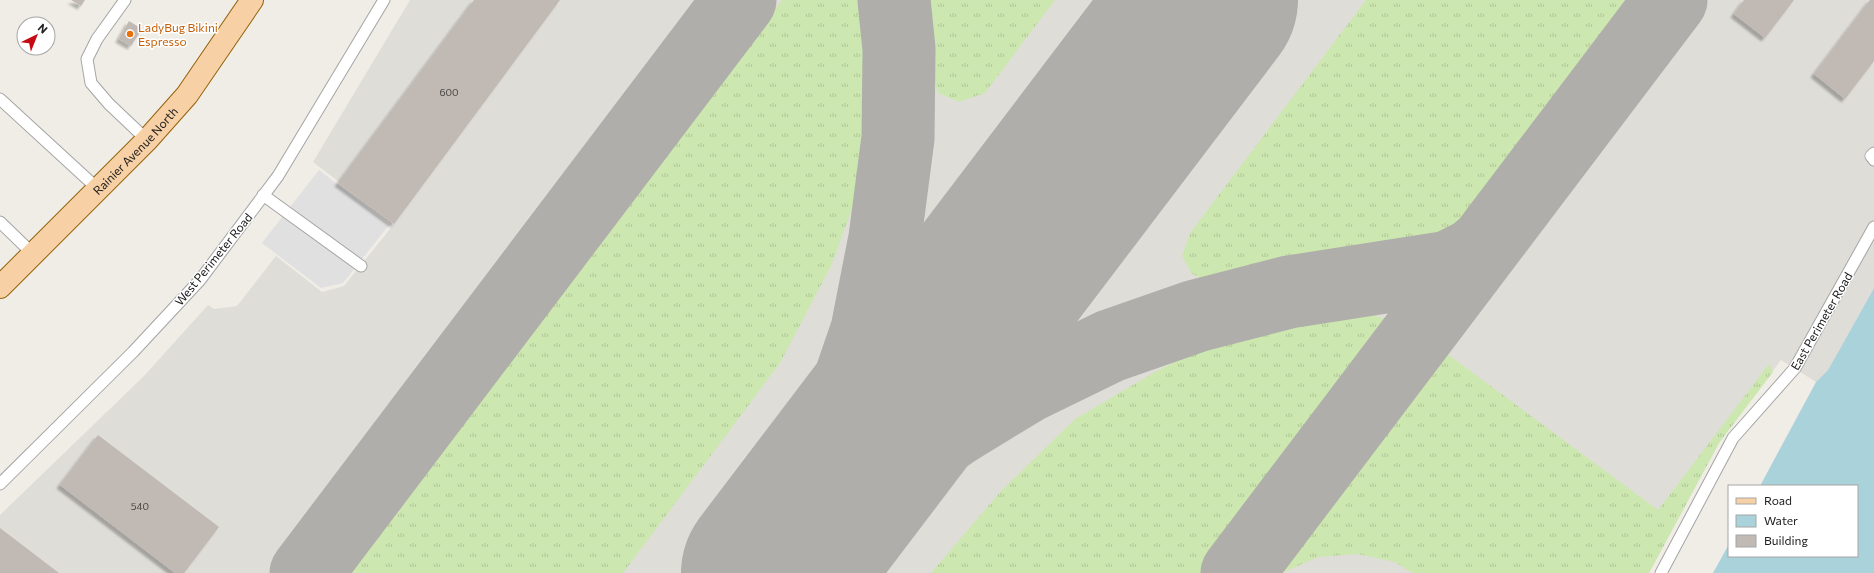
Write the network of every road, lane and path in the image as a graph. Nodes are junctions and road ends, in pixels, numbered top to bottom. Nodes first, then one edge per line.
1 (125, 0) edge
2 (252, 0) edge
3 (384, 0) edge
4 (0, 99) edge
5 (147, 140) junction
6 (1874, 153) edge
7 (1874, 160) edge
8 (98, 189) junction
9 (263, 195) junction
10 (0, 222) edge
11 (1874, 228) edge
12 (33, 254) junction
13 (361, 266) dead end
14 (0, 287) edge
15 (0, 484) edge
16 (1661, 573) edge

1 - 5 lane
2 - 5 main road, Rainier Avenue North
3 - 9 lane, West Perimeter Road
4 - 8 lane
5 - 8 main road, Rainier Avenue North
6 - 7 lane
8 - 12 main road, Rainier Avenue North
9 - 13 lane
9 - 15 lane, West Perimeter Road
10 - 12 lane
11 - 16 lane, East Perimeter Road
12 - 14 main road, Rainier Avenue North

